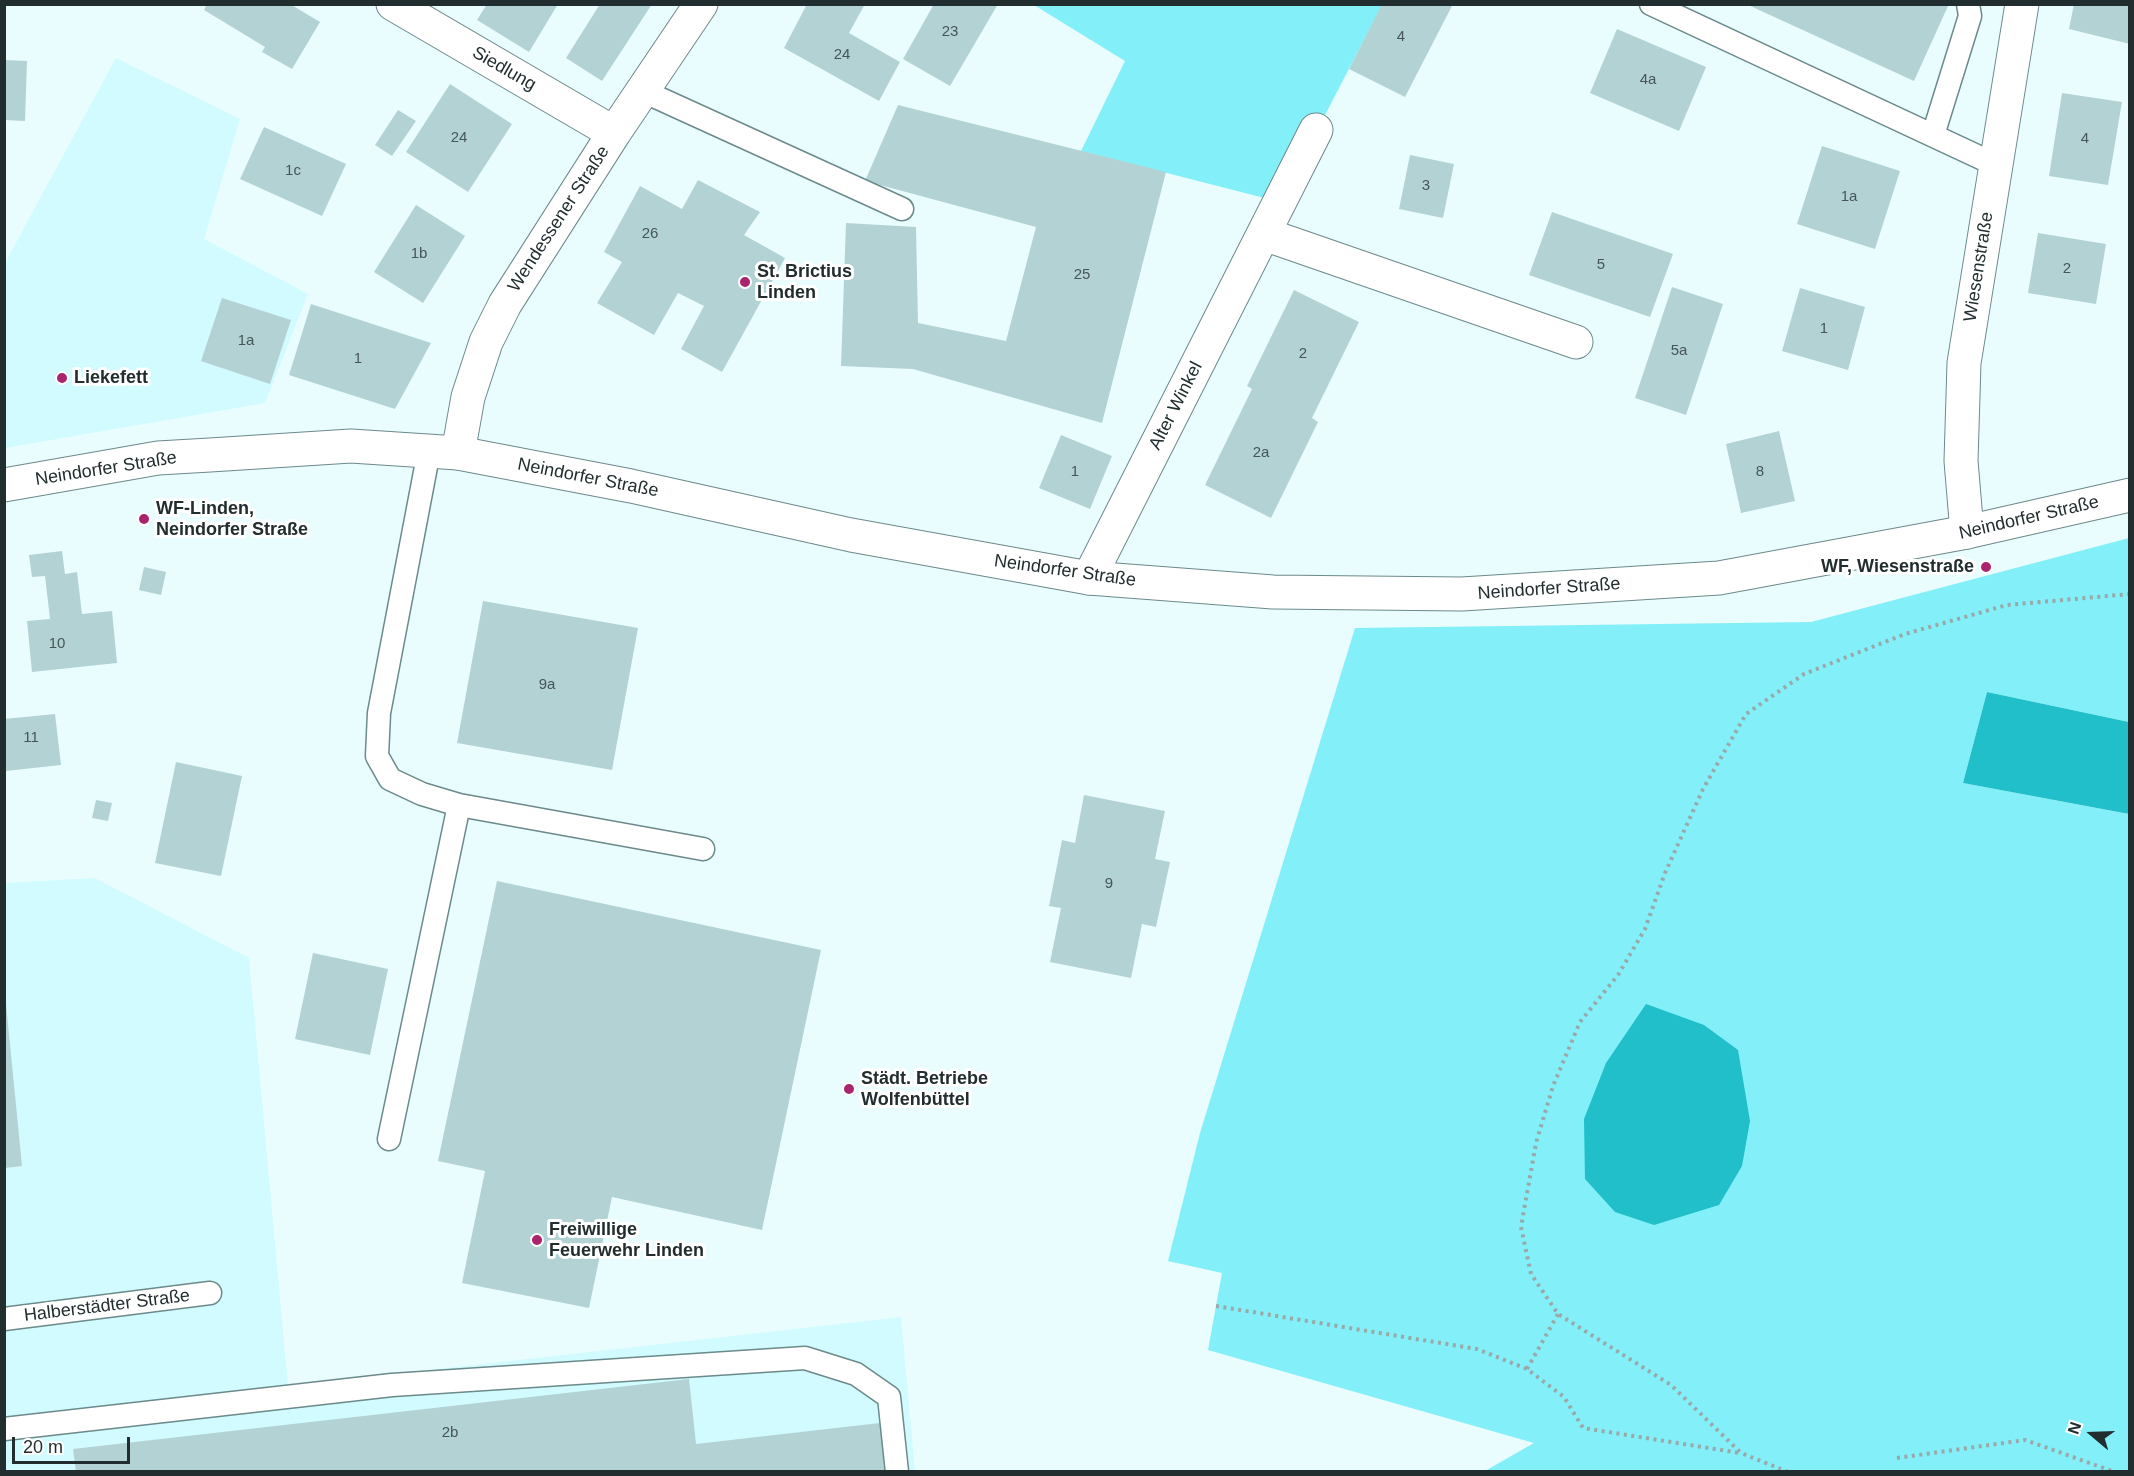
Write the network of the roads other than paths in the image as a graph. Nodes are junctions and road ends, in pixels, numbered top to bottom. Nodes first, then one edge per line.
1 (393, 4) edge
2 (701, 4) edge
3 (1651, 4) edge
4 (1968, 4) edge
5 (2022, 4) edge
6 (643, 92) junction
7 (1316, 130) dead end
8 (614, 134) junction
9 (1933, 135) junction
10 (1996, 165) junction
11 (903, 209) dead end
12 (1264, 234) junction
13 (1576, 342) dead end
14 (443, 452) junction
15 (4, 485) edge
16 (2130, 495) edge
17 (1967, 532) junction
18 (1089, 578) junction
19 (459, 805) junction
20 (704, 849) dead end
21 (389, 1139) dead end
22 (210, 1293) dead end
23 (4, 1319) edge
24 (4, 1429) edge
25 (897, 1472) edge

1 - 8 street, Siedlung
2 - 6 street, Wendessener Straße
3 - 9 lane
4 - 9 lane
5 - 10 street, Wiesenstraße
6 - 8 street, Wendessener Straße
6 - 11 lane
7 - 12 street, Alter Winkel
8 - 14 street, Wendessener Straße
9 - 10 lane
10 - 17 street, Wiesenstraße
12 - 13 street
12 - 18 street, Alter Winkel
14 - 15 street, Neindorfer Straße
14 - 18 street, Neindorfer Straße
14 - 19 lane
16 - 17 street, Neindorfer Straße
17 - 18 street, Neindorfer Straße
19 - 20 lane
19 - 21 lane
22 - 23 lane, Halberstädter Straße
24 - 25 lane

